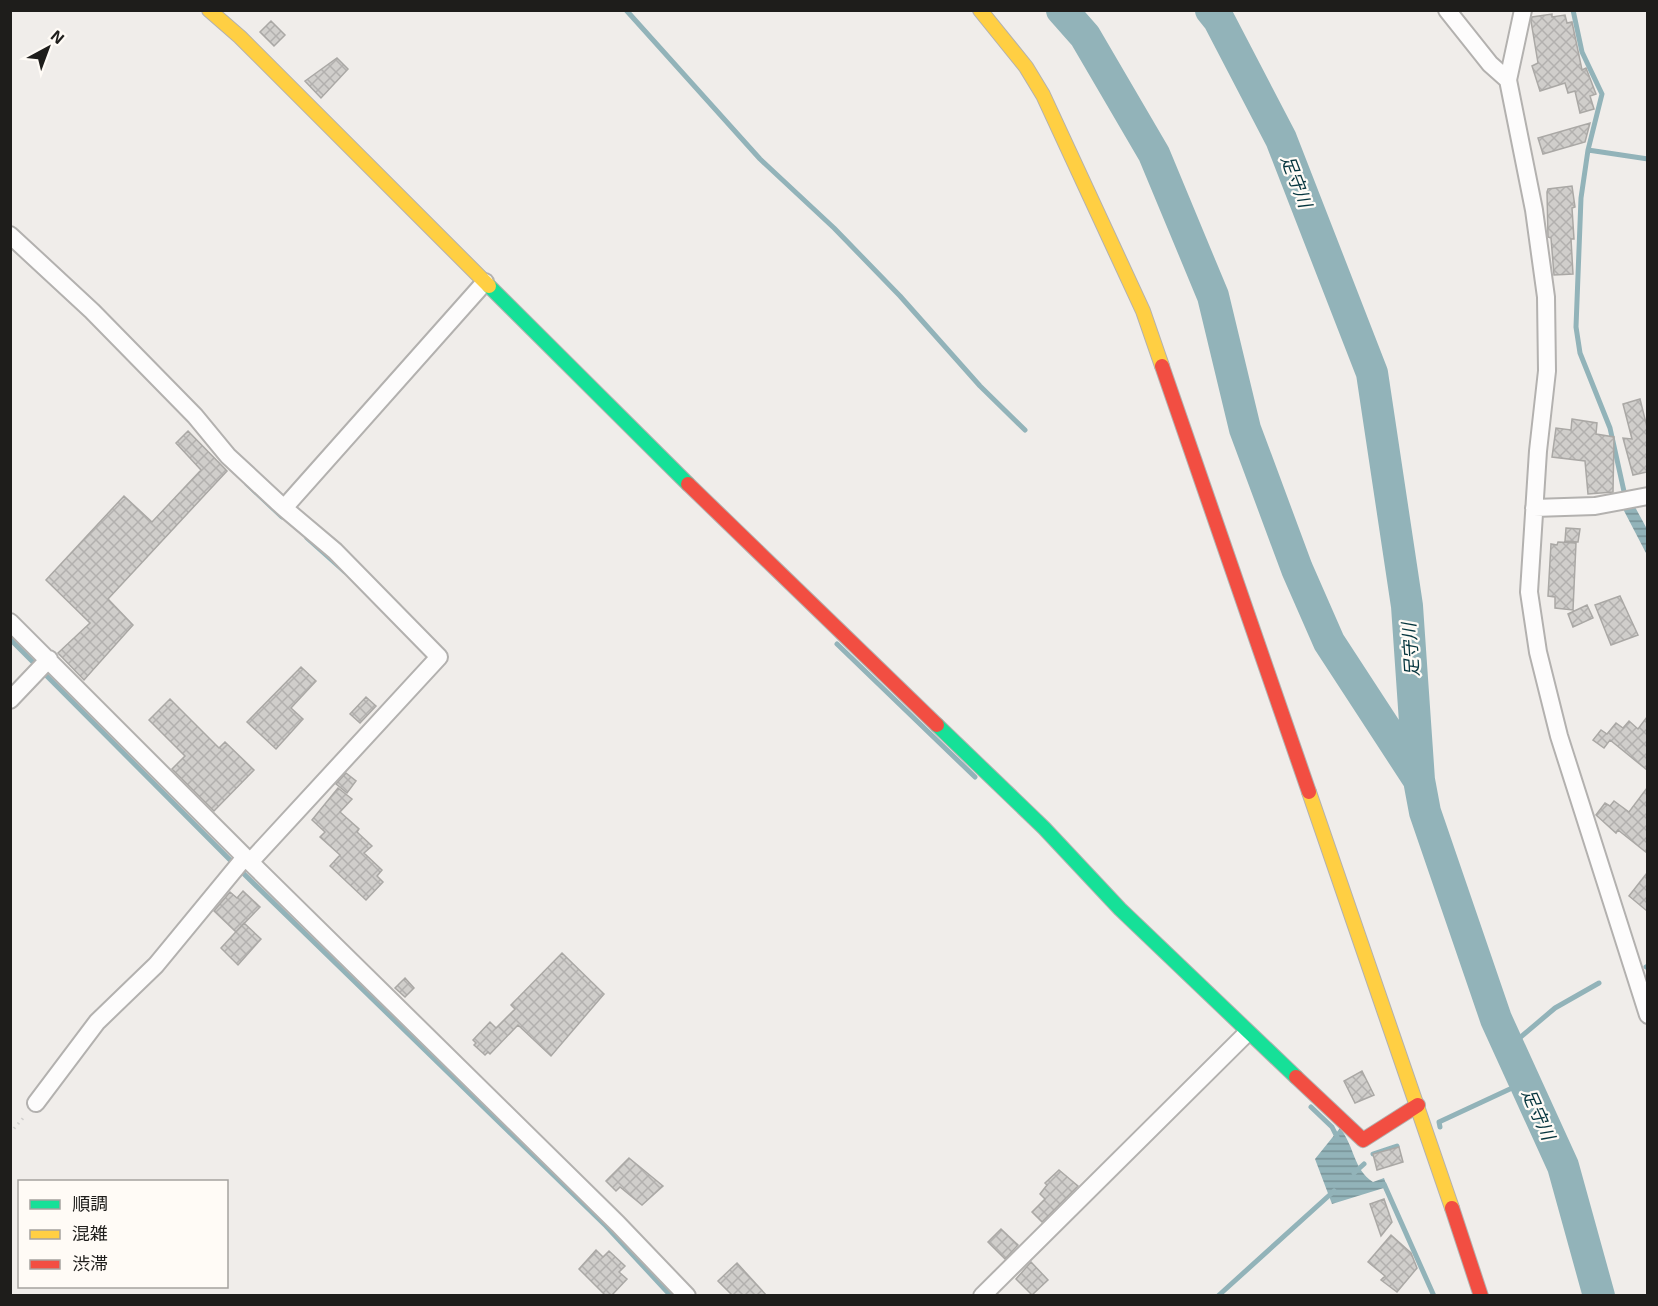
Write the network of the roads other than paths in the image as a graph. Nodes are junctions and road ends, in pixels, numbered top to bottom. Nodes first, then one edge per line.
1 (209, 10) edge
2 (980, 10) edge
3 (1447, 10) edge
4 (1523, 10) edge
5 (1508, 80) junction
6 (10, 235) edge
7 (480, 287) junction
8 (1633, 498) edge
9 (284, 508) junction
10 (1534, 508) junction
11 (10, 622) edge
12 (44, 665) junction
13 (10, 700) edge
14 (242, 863) junction
15 (1642, 980) edge
16 (1647, 1015) edge
17 (1244, 1036) junction
18 (36, 1103) road end
19 (1418, 1105) junction
20 (687, 1296) edge
21 (982, 1296) edge
22 (1481, 1296) edge

1 - 7 street
2 - 19 street
3 - 5 street
4 - 5 street
5 - 10 street
6 - 9 street
7 - 9 street
7 - 17 street
8 - 10 street
9 - 14 street
10 - 15 street
11 - 12 street
12 - 13 street
12 - 14 street
14 - 18 street
14 - 20 street
15 - 16 street
17 - 19 street
17 - 21 street
19 - 22 street

